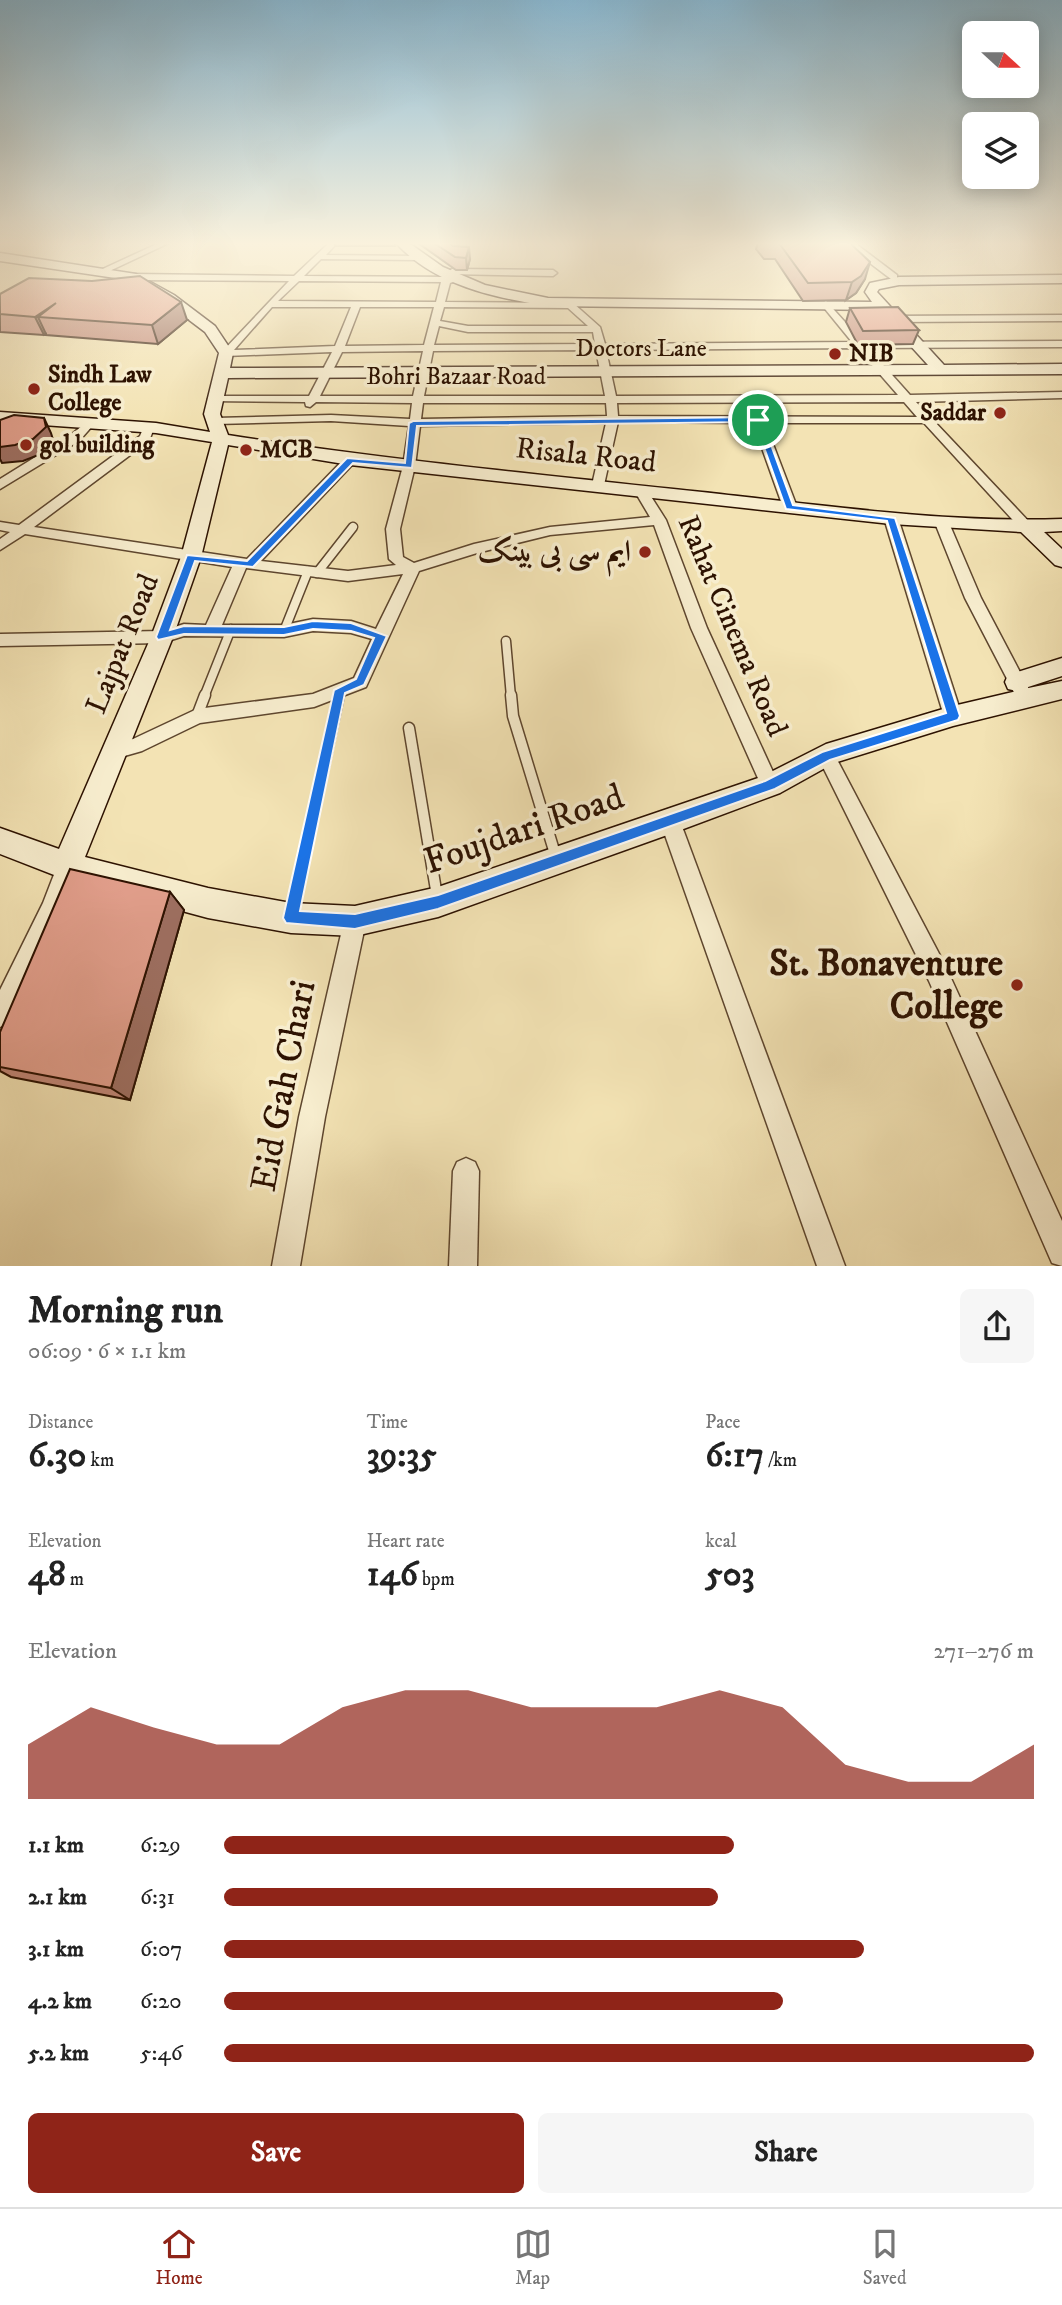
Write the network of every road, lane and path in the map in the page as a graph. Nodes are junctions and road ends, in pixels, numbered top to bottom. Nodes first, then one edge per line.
1 (168, 302) edge
2 (441, 302) edge
3 (542, 302) edge
4 (672, 302) edge
5 (863, 302) edge
6 (879, 302) edge
7 (270, 304) joint
8 (356, 304) junction
9 (860, 304) junction
10 (440, 305) junction
11 (570, 305) junction
12 (827, 305) junction
13 (881, 305) junction
14 (1062, 318) edge
15 (892, 319) junction
16 (437, 323) junction
17 (597, 329) junction
18 (1062, 344) edge
19 (859, 346) junction
20 (918, 346) junction
21 (601, 348) junction
22 (339, 349) junction
23 (429, 350) junction
24 (226, 353) junction
25 (1062, 369) edge
26 (605, 371) junction
27 (941, 371) junction
28 (881, 372) junction
29 (220, 373) junction
30 (422, 373) junction
31 (324, 374) junction
32 (1062, 395) edge
33 (313, 397) junction
34 (419, 397) junction
35 (611, 398) junction
36 (908, 398) junction
37 (216, 418) junction
38 (303, 418) junction
39 (613, 419) junction
40 (758, 420) junction
41 (927, 420) junction
42 (89, 423) junction
43 (413, 423) junction
44 (2, 424) edge
45 (152, 428) junction
46 (350, 460) junction
47 (409, 466) junction
48 (0, 469) edge
49 (21, 472) junction
50 (0, 485) edge
51 (598, 485) junction
52 (640, 490) junction
53 (790, 507) junction
54 (891, 518) junction
55 (659, 520) junction
56 (942, 523) junction
57 (1062, 525) edge
58 (0, 526) edge
59 (353, 527) dead end
60 (1027, 527) junction
61 (24, 530) junction
62 (0, 546) edge
63 (191, 557) junction
64 (1062, 560) edge
65 (246, 564) junction
66 (413, 568) junction
67 (312, 572) junction
68 (212, 629) junction
69 (231, 629) junction
70 (284, 631) junction
71 (381, 636) junction
72 (162, 637) junction
73 (0, 640) edge
74 (506, 641) dead end
75 (1062, 667) edge
76 (340, 690) junction
77 (1021, 690) junction
78 (1062, 690) edge
79 (197, 716) junction
80 (953, 716) junction
81 (409, 728) dead end
82 (114, 751) junction
83 (826, 755) junction
84 (770, 785) junction
85 (670, 821) junction
86 (0, 841) edge
87 (557, 860) junction
88 (67, 866) junction
89 (438, 902) junction
90 (291, 918) junction
91 (355, 921) junction
92 (3, 1004) edge
93 (466, 1171) dead end
94 (1062, 1253) edge
95 (286, 1265) edge
96 (463, 1265) edge
97 (831, 1265) edge

1 - 24 street
2 - 10 street
3 - 11 street
4 - 12 street
5 - 9 street
6 - 13 street
7 - 8 street
7 - 24 street
8 - 10 street
8 - 22 street
9 - 12 street
9 - 13 street
10 - 11 street
10 - 16 street
11 - 12 street
11 - 17 street
12 - 13 street
12 - 19 street
13 - 15 street
14 - 15 street
15 - 20 street
16 - 17 street
16 - 23 street
17 - 21 street
18 - 20 street
19 - 20 street
19 - 21 street
19 - 28 street
20 - 27 street
21 - 23 street
21 - 26 street
22 - 23 street
22 - 24 street
22 - 31 street
23 - 30 street
24 - 29 street, Lajpat Road
25 - 27 street, Doctors Lane
26 - 28 street, Doctors Lane
26 - 30 street, Doctors Lane
26 - 35 street
27 - 28 street, Doctors Lane
28 - 36 street
29 - 31 street, Doctors Lane
29 - 37 street, Lajpat Road
30 - 31 street, Doctors Lane
30 - 34 street
31 - 33 street
32 - 36 street, Bohri Bazaar Road
33 - 34 street, Bohri Bazaar Road
33 - 37 street, Bohri Bazaar Road
33 - 38 street
34 - 35 street, Bohri Bazaar Road
34 - 43 street
35 - 36 street, Bohri Bazaar Road
35 - 39 street
36 - 41 street
37 - 38 street
37 - 45 street, Risala Road
37 - 45 street, Risala Road
37 - 46 street, Risala Road
37 - 63 street, Lajpat Road
38 - 43 street
39 - 40 street
39 - 43 street
39 - 51 street
40 - 41 street
40 - 53 street
41 - 60 street
42 - 44 street
42 - 45 street
42 - 49 street
43 - 47 street
45 - 61 street
46 - 47 street, Risala Road
46 - 65 street
47 - 51 street, Risala Road
47 - 66 street
48 - 49 street
49 - 50 street
51 - 52 street, Risala Road
52 - 53 street, Risala Road
52 - 55 street, Rahat Cinema Road
53 - 54 street, Risala Road
54 - 56 street, Risala Road
54 - 80 street
55 - 66 street
55 - 84 street, Rahat Cinema Road
56 - 60 street, Risala Road
56 - 77 street
57 - 60 street, Risala Road
58 - 61 street
59 - 67 lane
60 - 64 street
61 - 62 street
61 - 63 street
63 - 65 street
63 - 72 street, Lajpat Road
65 - 67 street
65 - 68 street
66 - 67 street
66 - 71 street
67 - 70 lane
68 - 69 street
68 - 72 street
69 - 70 street
69 - 79 lane
70 - 71 street
71 - 76 street
72 - 73 street
72 - 82 street, Lajpat Road
74 - 87 lane
75 - 77 street
76 - 79 street
76 - 90 lane
77 - 78 street, Foujdari Road
77 - 80 street, Foujdari Road
79 - 82 street
80 - 83 street, Foujdari Road
81 - 89 lane
82 - 88 street, Lajpat Road
83 - 84 street, Foujdari Road
83 - 94 street
84 - 85 street, Foujdari Road
85 - 87 street, Foujdari Road
85 - 97 street
86 - 88 street, Foujdari Road
87 - 89 street, Foujdari Road
88 - 90 street, Foujdari Road
88 - 92 street
89 - 91 street, Foujdari Road
90 - 91 street, Foujdari Road
91 - 95 street, Eid Gah Chari
93 - 96 street

